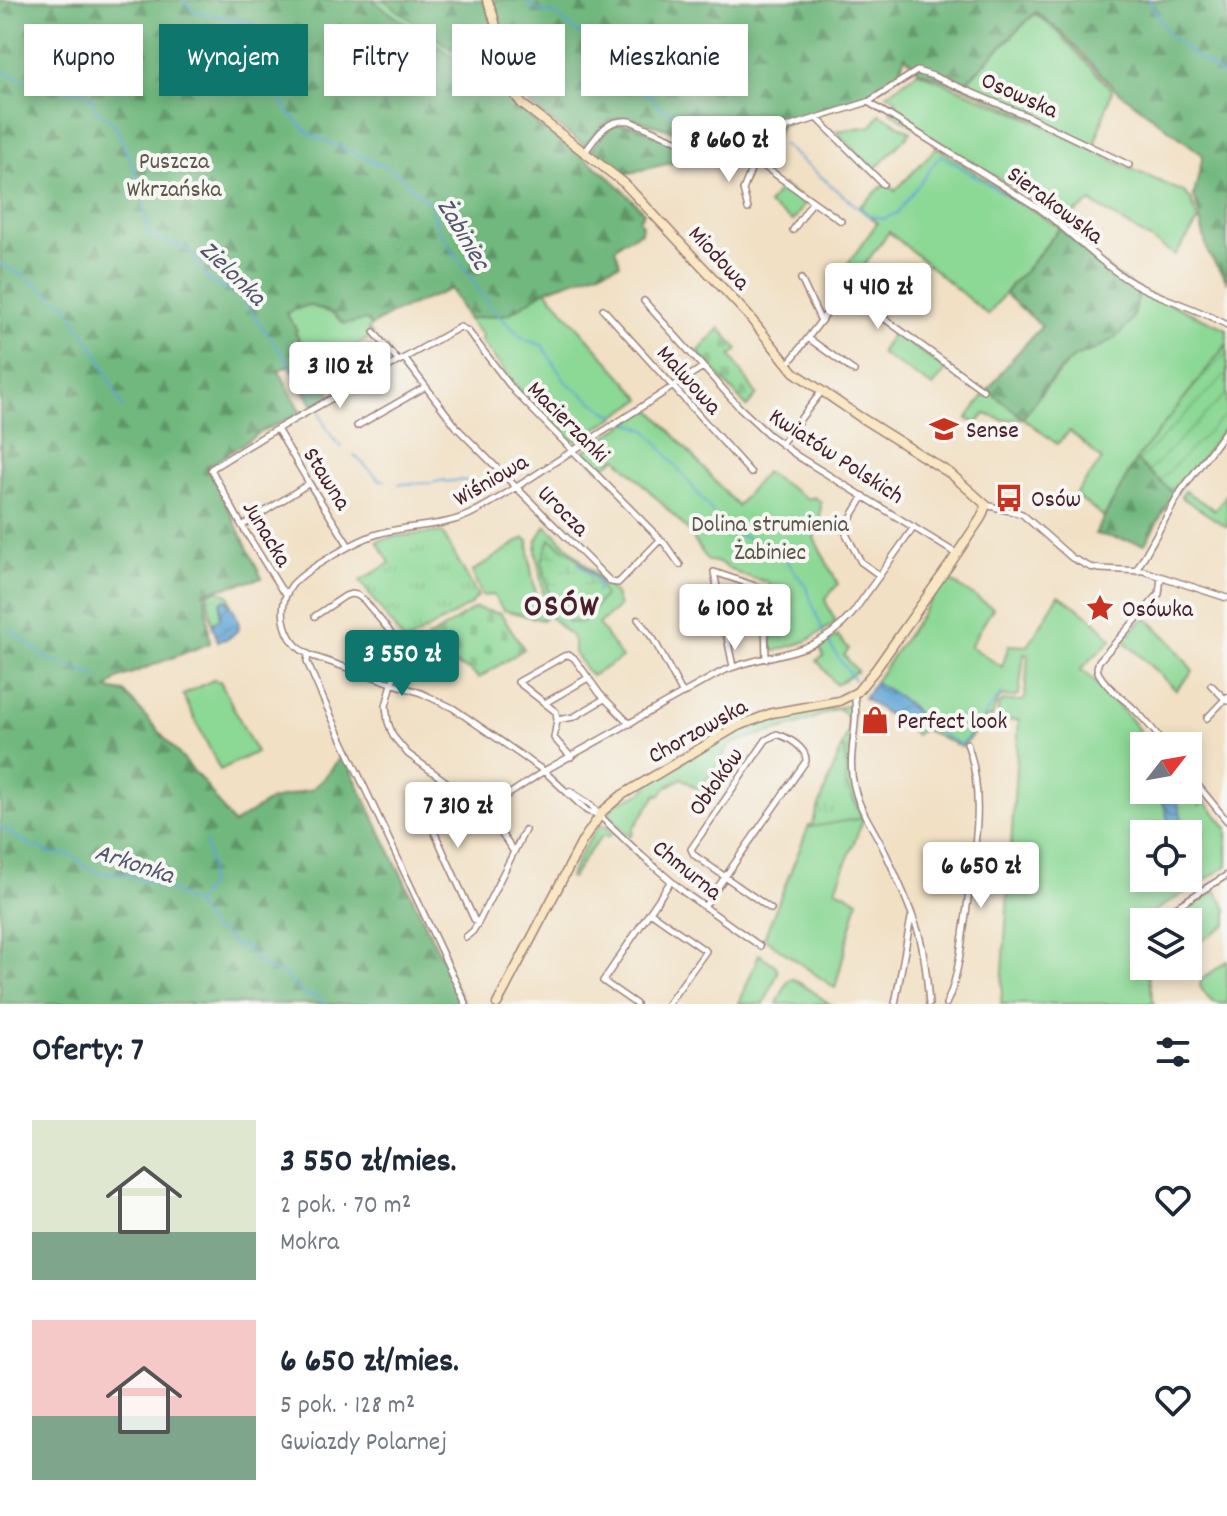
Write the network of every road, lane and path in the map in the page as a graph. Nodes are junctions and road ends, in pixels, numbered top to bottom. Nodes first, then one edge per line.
1 (487, 0) edge
2 (868, 102) junction
3 (818, 119) junction
4 (584, 153) junction
5 (755, 160) junction
6 (1129, 165) dead end
7 (883, 184) dead end
8 (813, 201) junction
9 (748, 209) dead end
10 (841, 221) dead end
11 (793, 230) dead end
12 (801, 279) dead end
13 (644, 301) dead end
14 (603, 309) dead end
15 (821, 321) junction
16 (1227, 325) edge
17 (374, 332) dead end
18 (808, 338) junction
19 (315, 358) dead end
20 (401, 360) junction
21 (787, 364) junction
22 (703, 367) junction
23 (854, 371) dead end
24 (425, 387) junction
25 (673, 387) junction
26 (983, 390) dead end
27 (822, 391) junction
28 (336, 396) junction
29 (357, 426) dead end
30 (277, 429) junction
31 (1227, 429) edge
32 (781, 444) junction
33 (573, 450) junction
34 (751, 473) dead end
35 (309, 483) junction
36 (516, 487) junction
37 (864, 496) junction
38 (986, 505) junction
39 (242, 526) junction
40 (914, 527) junction
41 (660, 540) junction
42 (349, 546) junction
43 (957, 554) junction
44 (680, 565) dead end
45 (712, 565) dead end
46 (1136, 571) junction
47 (714, 572) junction
48 (879, 575) junction
49 (1161, 577) junction
50 (287, 594) junction
51 (1227, 598) edge
52 (315, 616) dead end
53 (638, 619) dead end
54 (308, 655) junction
55 (766, 659) junction
56 (733, 667) junction
57 (588, 678) junction
58 (391, 684) junction
59 (1211, 685) dead end
60 (683, 694) junction
61 (854, 694) junction
62 (604, 699) junction
63 (1226, 699) edge
64 (545, 703) junction
65 (1207, 718) dead end
66 (557, 720) junction
67 (630, 724) junction
68 (1154, 732) edge
69 (967, 743) dead end
70 (571, 757) junction
71 (544, 771) junction
72 (441, 779) junction
73 (1202, 790) edge
74 (485, 810) junction
75 (599, 815) junction
76 (1227, 821) edge
77 (525, 830) dead end
78 (514, 852) junction
79 (1227, 875) edge
80 (726, 877) junction
81 (671, 881) junction
82 (704, 907) junction
83 (1174, 908) edge
84 (771, 909) dead end
85 (650, 912) junction
86 (911, 916) junction
87 (478, 923) junction
88 (466, 937) dead end
89 (760, 946) dead end
90 (466, 1004) edge
91 (497, 1004) edge
92 (636, 1004) edge
93 (668, 1004) edge
94 (895, 1004) edge
95 (929, 1004) edge
96 (946, 1004) edge

1 - 4 street, Miodowa
2 - 3 street
2 - 6 street, Osowska
2 - 16 street, Sierakowska
3 - 5 street
3 - 7 street
4 - 5 street
4 - 21 street, Miodowa
5 - 8 street
5 - 9 street
8 - 10 street
8 - 11 street
12 - 15 street
13 - 22 street, Kwiatów Polskich
14 - 25 street, Malwowa
15 - 18 street
15 - 26 street
17 - 20 street, Urocza
18 - 21 street
18 - 23 street
19 - 28 street
20 - 24 street, Urocza
20 - 28 street
20 - 33 street, Macierzanki
21 - 27 street, Miodowa
22 - 25 street, Wiśniowa
22 - 32 street, Kwiatów Polskich
24 - 29 street
24 - 36 street, Urocza
25 - 33 street, Wiśniowa
25 - 34 street, Malwowa
27 - 32 street
27 - 38 street, Miodowa
28 - 30 street
30 - 35 street, Stawna
30 - 39 street, Junacka
31 - 46 street
32 - 37 street, Kwiatów Polskich
33 - 36 street, Wiśniowa
33 - 41 street, Macierzanki
35 - 39 street
35 - 42 street, Stawna
36 - 41 street, Urocza
36 - 42 street, Wiśniowa
37 - 40 street, Kwiatów Polskich
37 - 48 street
38 - 43 street
38 - 46 street, Miodowa
39 - 50 street, Junacka
40 - 43 street, Kwiatów Polskich
40 - 48 street
41 - 44 street, Macierzanki
42 - 50 street, Wiśniowa
43 - 61 street
45 - 47 street
46 - 49 street, Miodowa
47 - 55 street
47 - 56 street
48 - 55 street
49 - 51 street, Miodowa
49 - 68 street
50 - 54 street, Junacka
52 - 58 street
53 - 60 street
54 - 58 street, Chmurna
54 - 90 street, Junacka
55 - 56 street
56 - 60 street
57 - 62 street
57 - 64 street
57 - 64 street
58 - 71 street, Chmurna
58 - 72 street
59 - 63 street
60 - 67 street
61 - 75 street, Chorzowska
61 - 86 street
62 - 66 street
62 - 67 street
63 - 65 street
64 - 66 street
66 - 70 street
67 - 70 street
69 - 96 street
70 - 71 street
71 - 74 street
71 - 75 street, Chmurna
72 - 74 street
72 - 87 street
73 - 76 street
74 - 78 street
75 - 81 street, Chmurna
75 - 91 street, Chorzowska
77 - 78 street
78 - 87 street
79 - 83 street
80 - 80 street, Obłoków
80 - 82 street, Obłoków
80 - 84 street, Obłoków
81 - 82 street, Chmurna
81 - 85 street
82 - 89 street, Chmurna
85 - 92 street
85 - 93 street
86 - 94 street
86 - 95 street
87 - 88 street

